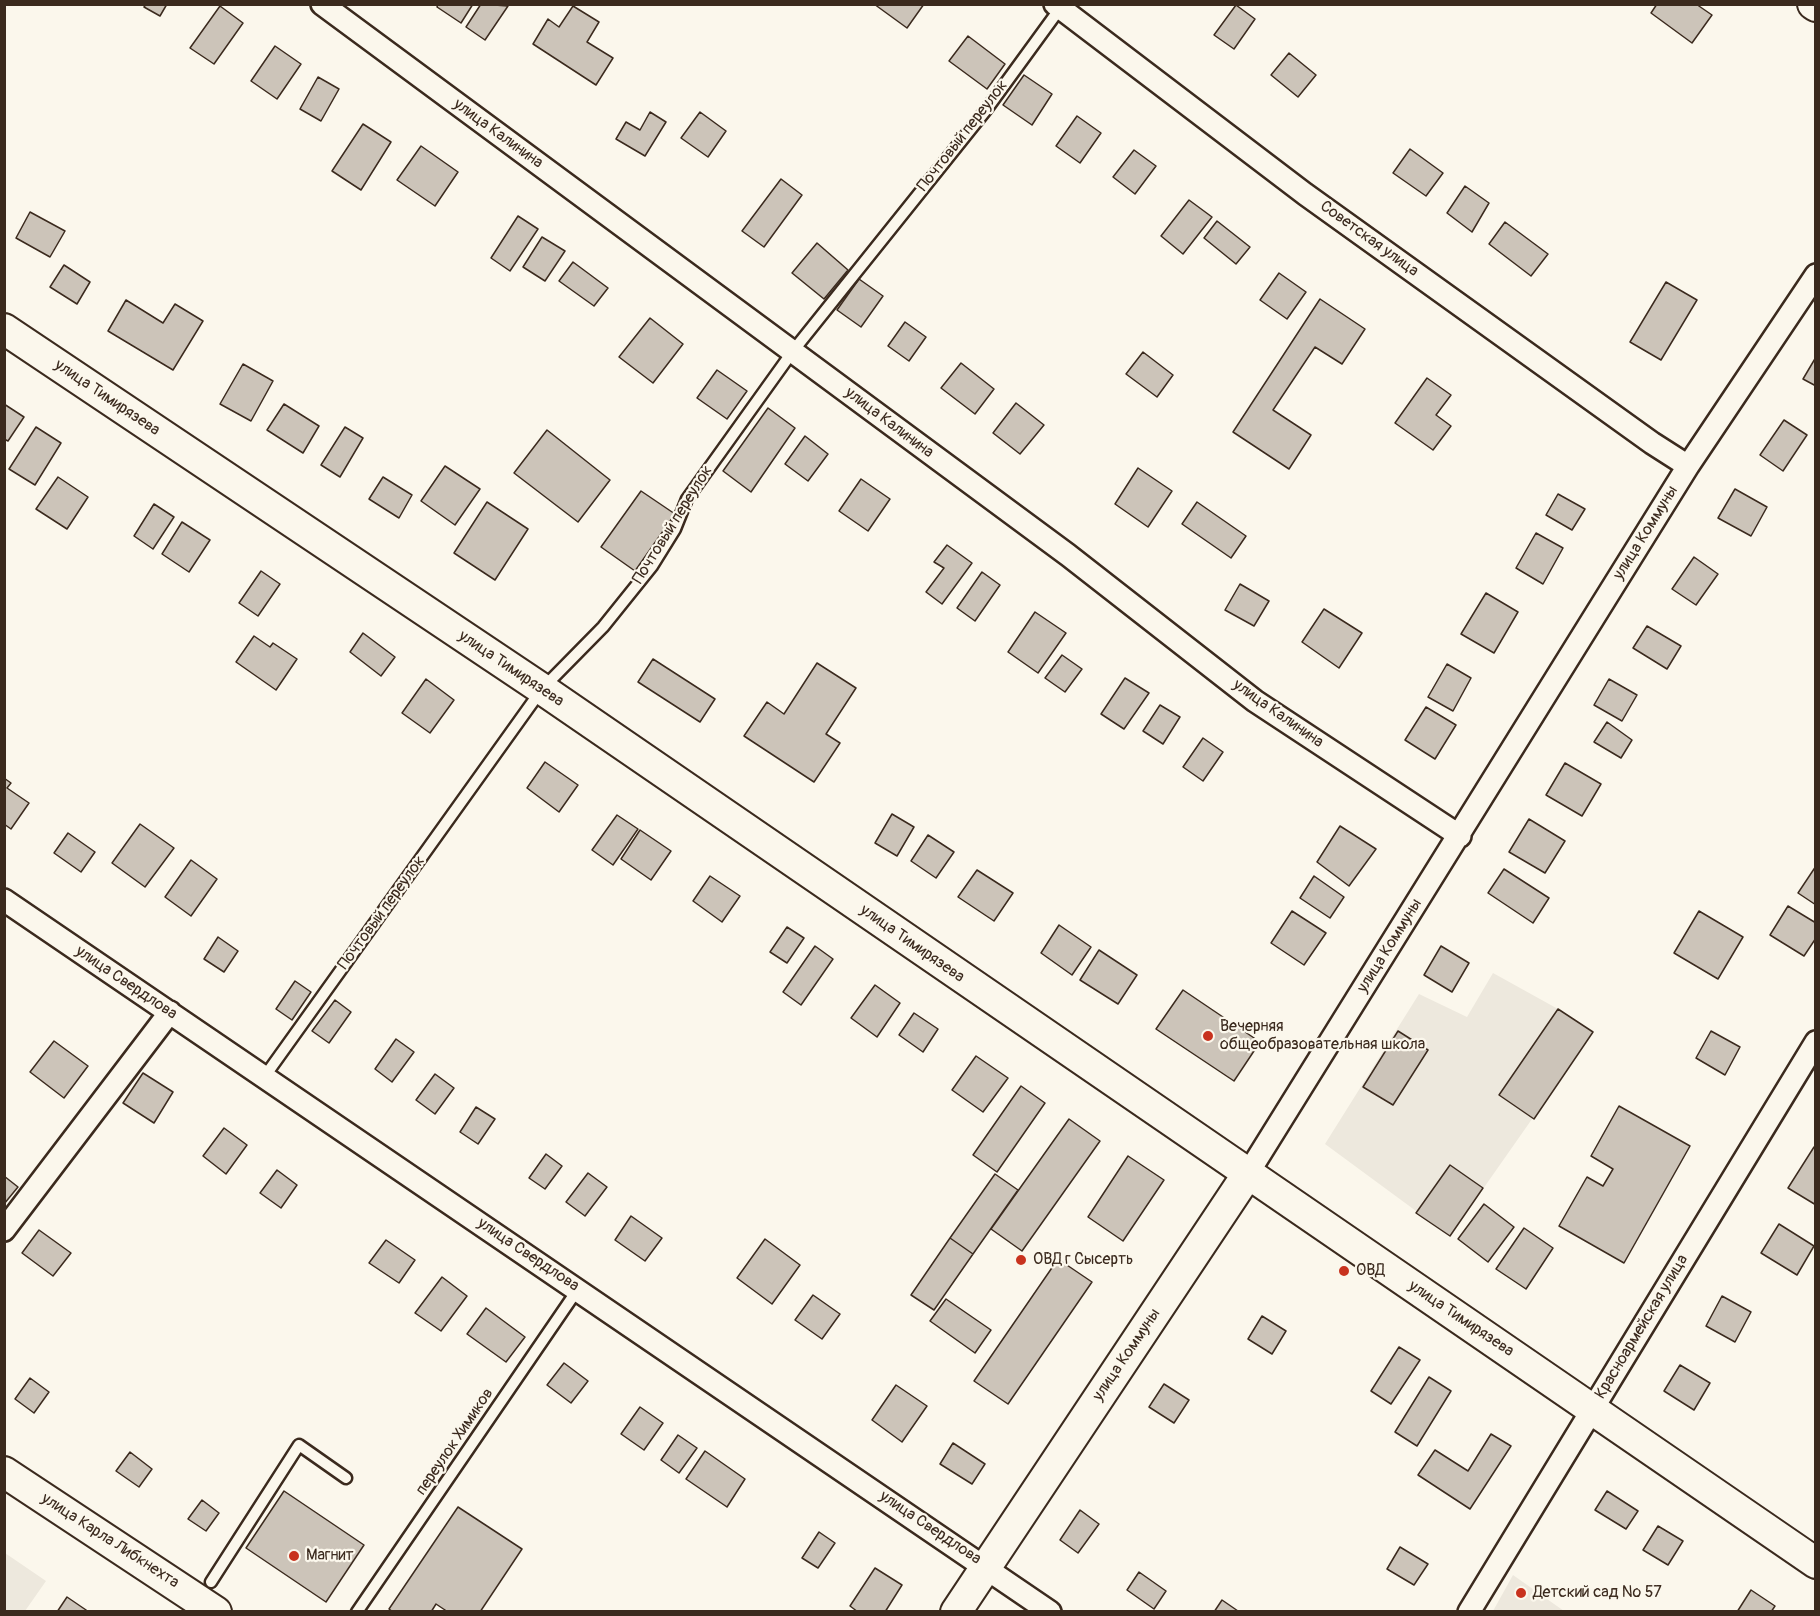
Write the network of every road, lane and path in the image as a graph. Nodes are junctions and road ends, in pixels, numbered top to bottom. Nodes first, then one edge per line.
1 (322, 4) edge
2 (1060, 6) edge
3 (1815, 275) edge
4 (4, 329) edge
5 (793, 351) junction
6 (1688, 466) junction
7 (542, 689) junction
8 (1460, 836) junction
9 (4, 900) edge
10 (170, 1012) junction
11 (1815, 1042) edge
12 (265, 1076) junction
13 (1247, 1174) junction
14 (4, 1230) edge
15 (578, 1289) junction
16 (1593, 1408) junction
17 (4, 1472) edge
18 (346, 1479) dead end
19 (1815, 1563) edge
20 (986, 1567) junction
21 (211, 1582) dead end
22 (216, 1611) edge
23 (357, 1611) edge
24 (956, 1611) edge
25 (1050, 1611) edge
26 (1469, 1611) edge

1 - 5 street, улица Калинина
2 - 5 lane, Почтовый переулок
2 - 6 street, Советская улица
3 - 6 street, улица Коммуны
4 - 7 main road, улица Тимирязева
5 - 7 lane, Почтовый переулок
5 - 8 street, улица Калинина
6 - 8 street, улица Коммуны
7 - 12 lane, Почтовый переулок
7 - 13 main road, улица Тимирязева
8 - 13 street, улица Коммуны
9 - 10 street, улица Свердлова
10 - 12 street, улица Свердлова
10 - 14 street
11 - 16 street, Красноармейская улица
12 - 15 street, улица Свердлова
13 - 16 main road, улица Тимирязева
13 - 20 main road, улица Коммуны
15 - 20 street, улица Свердлова
15 - 23 lane, переулок Химиков
16 - 19 main road, улица Тимирязева
16 - 26 street, Красноармейская улица
17 - 22 main road, улица Карла Либкнехта
18 - 21 lane
20 - 24 main road, улица Коммуны
20 - 25 street, улица Свердлова

